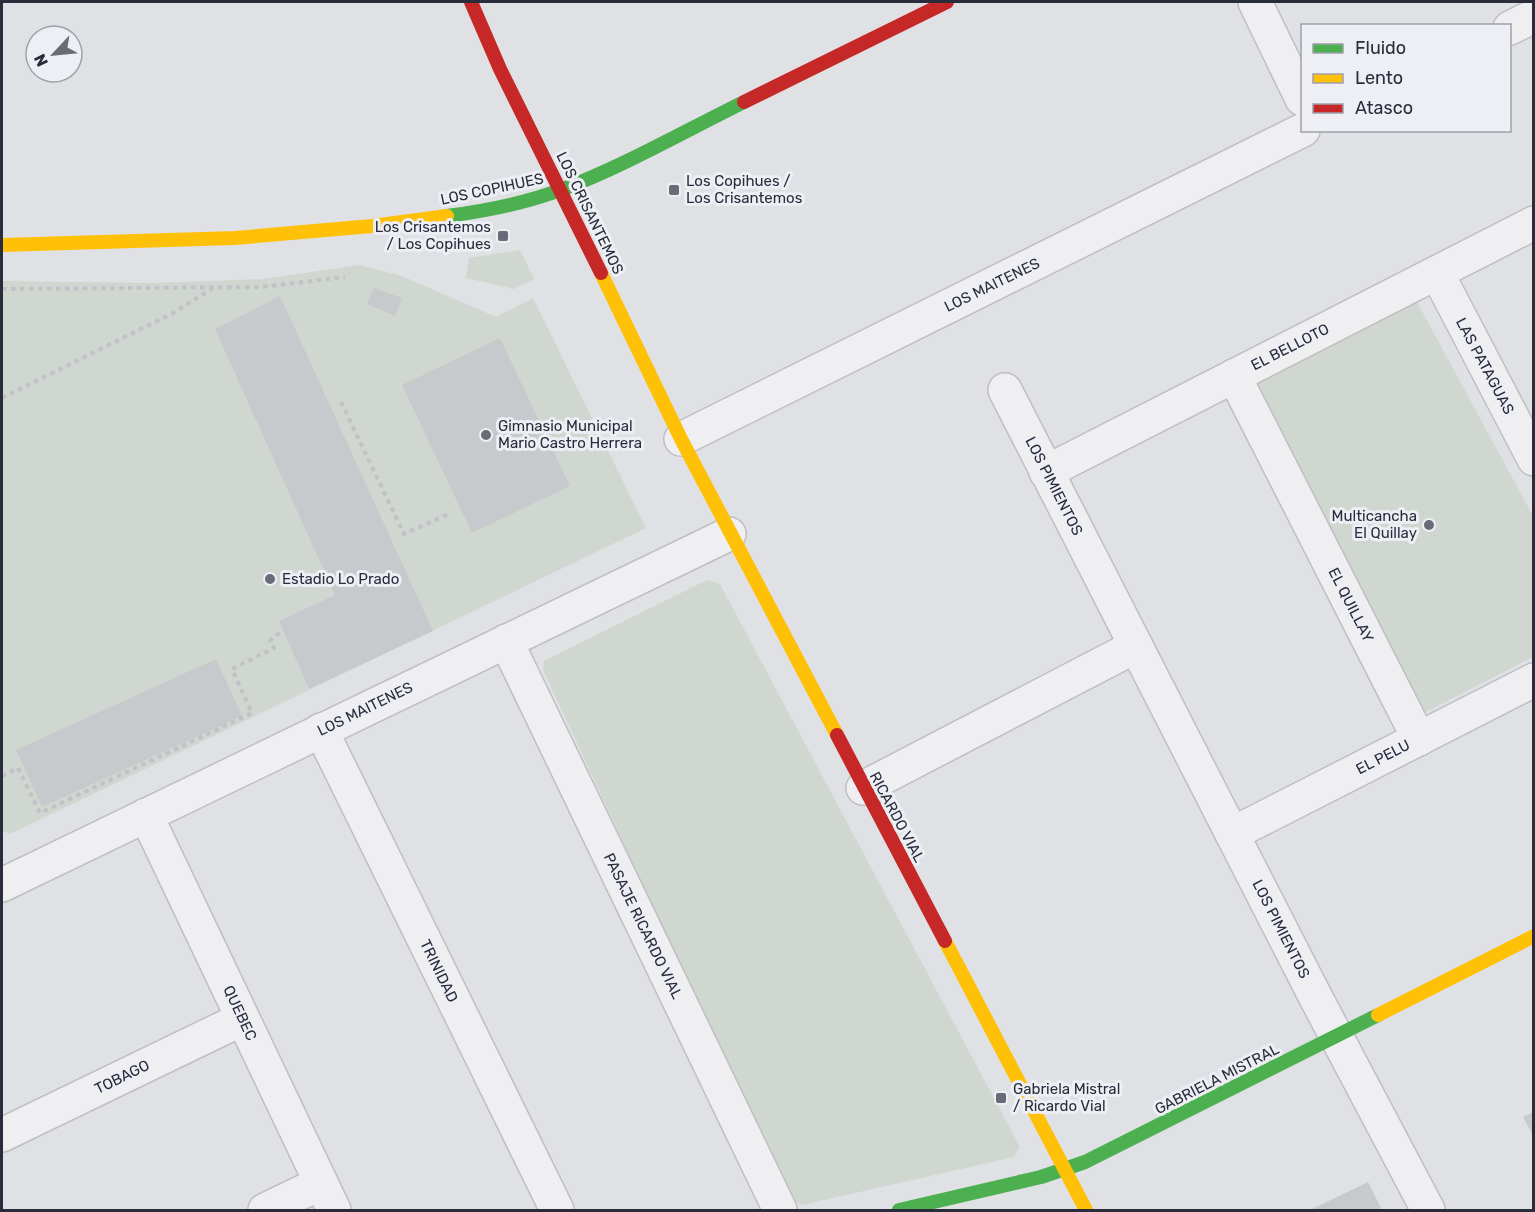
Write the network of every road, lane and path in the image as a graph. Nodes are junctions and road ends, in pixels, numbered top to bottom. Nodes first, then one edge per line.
1 (471, 2) edge
2 (947, 2) edge
3 (1255, 2) edge
4 (1533, 16) edge
5 (1511, 27) edge
6 (1301, 97) edge
7 (1301, 131) edge
8 (561, 190) junction
9 (1533, 223) edge
10 (2, 245) edge
11 (1437, 273) junction
12 (345, 277) dead end
13 (214, 287) junction
14 (2, 289) edge
15 (1234, 376) junction
16 (1005, 390) dead end
17 (2, 398) edge
18 (341, 402) dead end
19 (681, 439) junction
20 (1532, 453) edge
21 (1046, 472) junction
22 (451, 513) dead end
23 (729, 534) junction
24 (283, 630) dead end
25 (506, 641) junction
26 (1136, 646) junction
27 (1533, 680) edge
28 (321, 730) junction
29 (1419, 738) junction
30 (2, 776) edge
31 (863, 788) junction
32 (146, 815) junction
33 (1232, 834) junction
34 (2, 885) edge
35 (1533, 936) edge
36 (243, 1018) junction
37 (1338, 1036) junction
38 (2, 1135) edge
39 (1064, 1169) junction
40 (327, 1197) edge
41 (265, 1210) edge
42 (557, 1210) edge
43 (780, 1210) edge
44 (899, 1210) edge
45 (1086, 1210) edge
46 (1428, 1210) edge

1 - 8 street, LOS CRISANTEMOS
2 - 8 street, LOS COPIHUES
3 - 6 street
4 - 5 street
7 - 19 street, LOS MAITENES
8 - 10 street, LOS COPIHUES
8 - 19 street, LOS CRISANTEMOS
9 - 11 street, EL BELLOTO
11 - 15 street, EL BELLOTO
11 - 20 street, LAS PATAGUAS
12 - 13 path
13 - 14 path
13 - 17 path
15 - 21 street, EL BELLOTO
15 - 29 street, EL QUILLAY
16 - 21 street, LOS PIMIENTOS
18 - 22 path
19 - 23 street, RICARDO VIAL
21 - 26 street, LOS PIMIENTOS
23 - 25 street, LOS MAITENES
23 - 31 street, RICARDO VIAL
24 - 30 path
25 - 28 street, LOS MAITENES
25 - 43 street, PASAJE RICARDO VIAL
26 - 31 street
26 - 33 street, LOS PIMIENTOS
27 - 29 street, EL PELU
28 - 32 street, LOS MAITENES
28 - 42 street, TRINIDAD
29 - 33 street, EL PELU
31 - 39 street, RICARDO VIAL
32 - 34 street, LOS MAITENES
32 - 36 street, QUEBEC
33 - 37 street, LOS PIMIENTOS
35 - 37 street, GABRIELA MISTRAL
36 - 38 street, TOBAGO
36 - 40 street, QUEBEC
37 - 39 street, GABRIELA MISTRAL
37 - 46 street, LOS PIMIENTOS
39 - 44 street, GABRIELA MISTRAL
39 - 45 street, RICARDO VIAL
40 - 41 street

